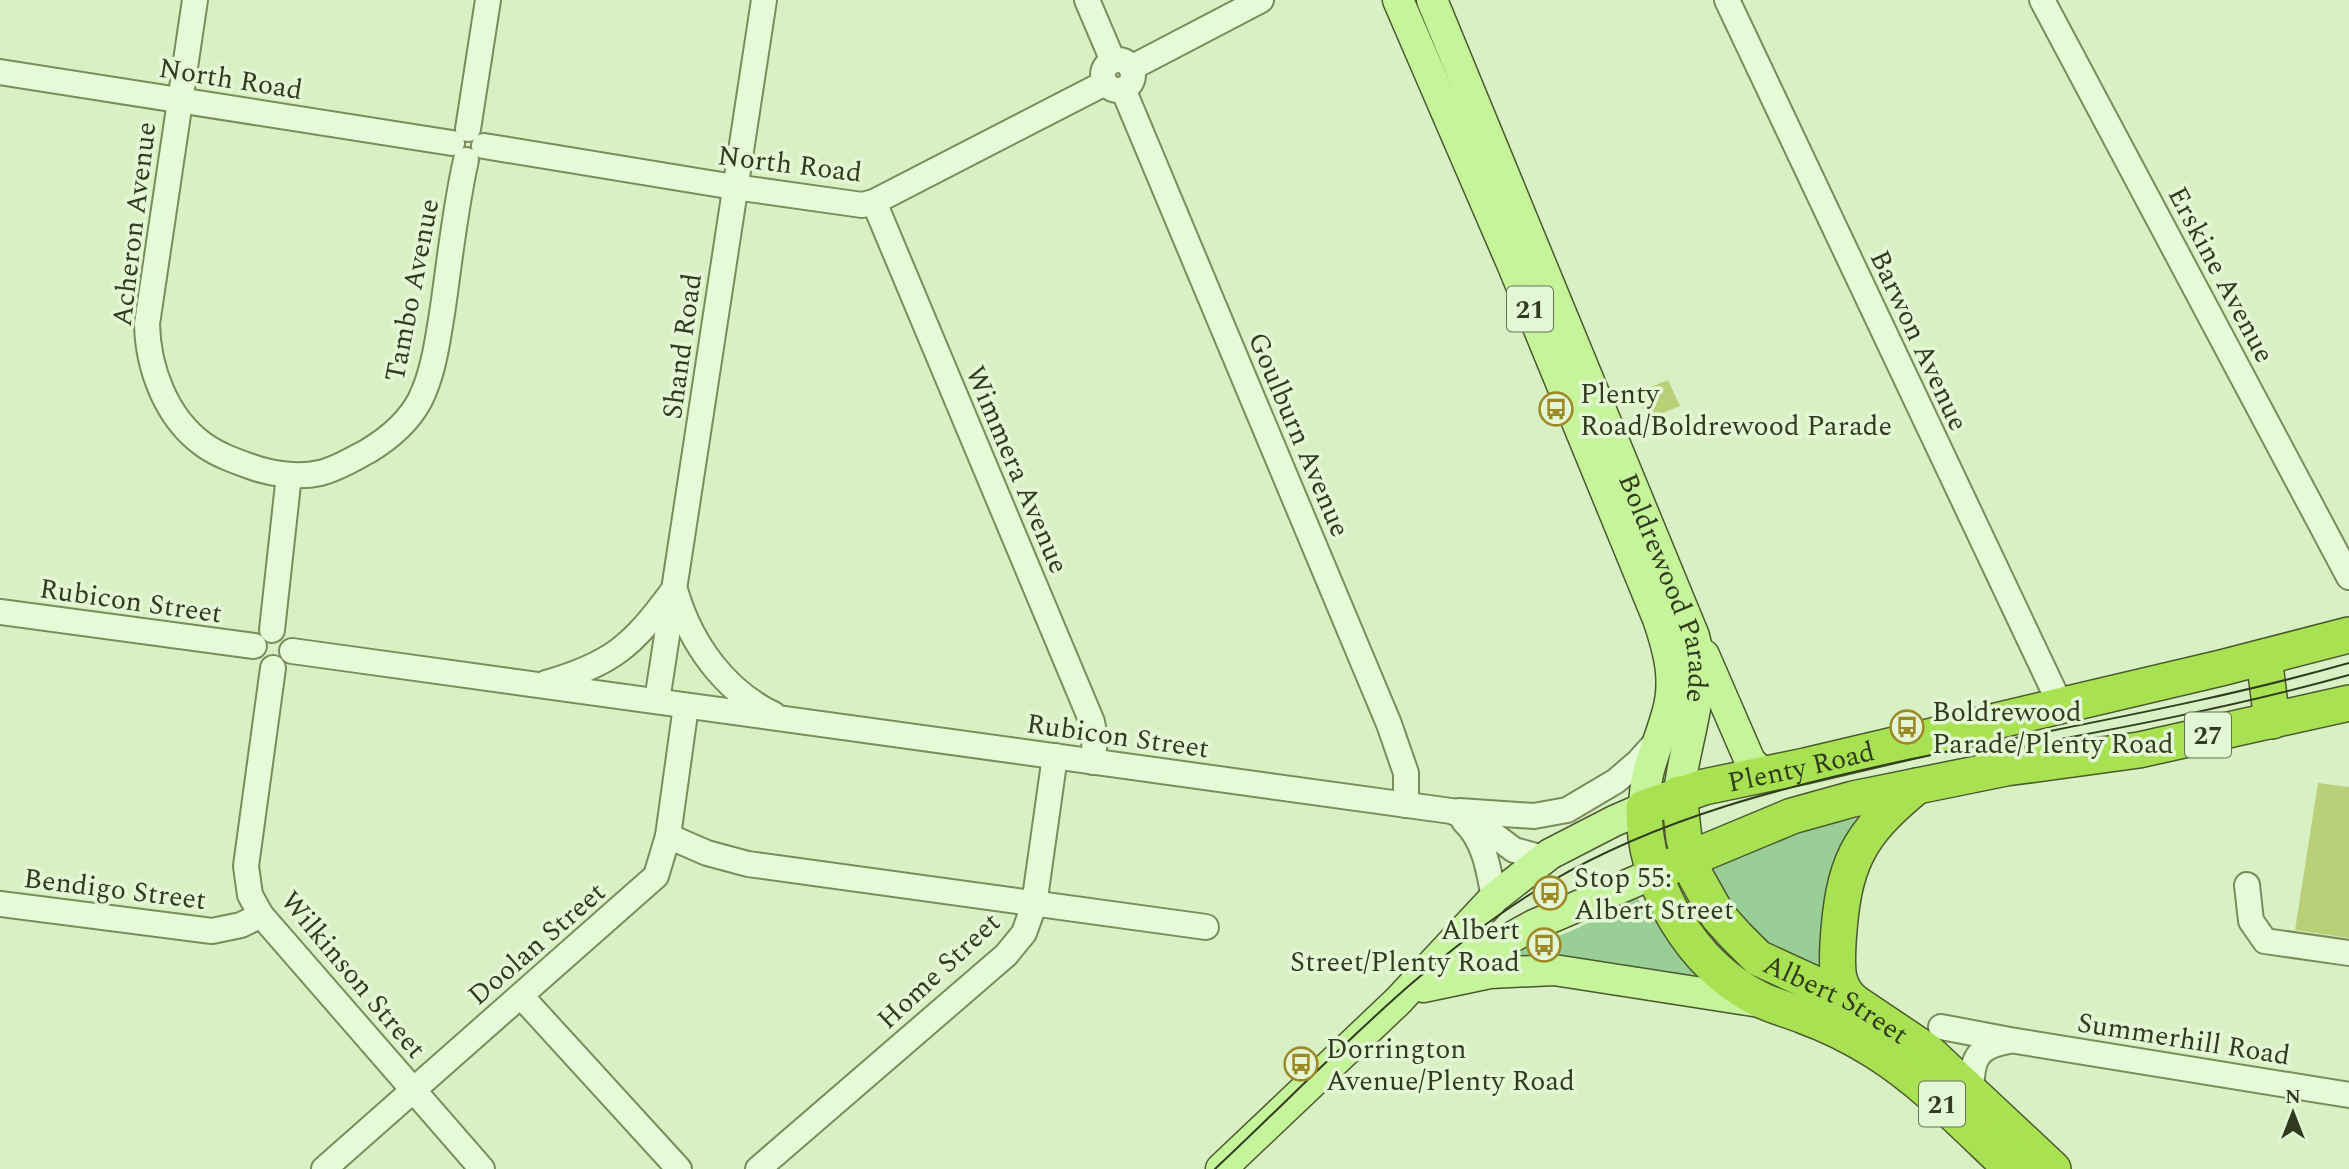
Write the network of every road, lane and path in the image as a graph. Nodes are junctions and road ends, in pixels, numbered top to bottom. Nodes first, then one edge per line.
1 (195, 0) edge
2 (488, 0) edge
3 (764, 0) edge
4 (1087, 0) edge
5 (1261, 0) edge
6 (1398, 0) edge
7 (1432, 0) edge
8 (1727, 0) edge
9 (2042, 0) edge
10 (0, 72) edge
11 (1118, 75) junction
12 (180, 101) junction
13 (467, 144) junction
14 (734, 187) junction
15 (874, 202) junction
16 (1525, 260) junction
17 (289, 475) junction
18 (2349, 577) edge
19 (675, 589) junction
20 (0, 612) edge
21 (2349, 635) edge
22 (1694, 636) junction
23 (263, 638) junction
24 (292, 652) junction
25 (2264, 657) junction
26 (273, 668) junction
27 (539, 685) junction
28 (657, 701) junction
29 (2349, 703) edge
30 (686, 706) junction
31 (2061, 706) junction
32 (789, 720) junction
33 (2272, 721) junction
34 (1657, 741) junction
35 (1055, 756) junction
36 (1093, 762) junction
37 (1767, 773) junction
38 (1919, 784) junction
39 (1611, 785) joint
40 (1679, 794) junction
41 (1406, 805) junction
42 (1644, 808) junction
43 (1445, 810) junction
44 (668, 836) junction
45 (1543, 858) junction
46 (1689, 859) junction
47 (1655, 873) junction
48 (2247, 885) dead end
49 (1494, 898) junction
50 (0, 904) edge
51 (1034, 905) junction
52 (261, 915) junction
53 (1206, 927) dead end
54 (2349, 953) edge
55 (1411, 994) junction
56 (521, 996) junction
57 (1854, 1002) junction
58 (1774, 1005) junction
59 (1941, 1027) dead end
60 (2010, 1040) junction
61 (414, 1090) junction
62 (1971, 1092) junction
63 (2349, 1095) edge
64 (1234, 1166) edge
65 (324, 1169) edge
66 (482, 1169) edge
67 (679, 1169) edge
68 (758, 1169) edge
69 (2012, 1169) edge
70 (2053, 1169) edge

1 - 12 street, Acheron Avenue
2 - 13 street, Tambo Avenue
3 - 14 street, Shand Road
4 - 11 street, Goulburn Avenue
5 - 11 street, North Road
6 - 16 main road, Boldrewood Parade / 21
7 - 16 main road, Boldrewood Parade / 21
8 - 31 street, Barwon Avenue
9 - 18 street, Erskine Avenue
10 - 12 street, North Road
11 - 15 street, North Road
11 - 41 street, Goulburn Avenue
12 - 13 street, North Road
12 - 17 street, Acheron Avenue
13 - 14 street, North Road
13 - 17 street, Tambo Avenue
14 - 15 street, North Road
14 - 19 street, Shand Road
15 - 36 street, Wimmera Avenue
16 - 22 main road, Boldrewood Parade / 21
16 - 34 main road, Boldrewood Parade / 21
17 - 23 street
19 - 27 street, Rubicon Street
19 - 28 street, Shand Road
19 - 32 street, Rubicon Street
20 - 23 street, Rubicon Street
21 - 25 highway, Plenty Road / 27
22 - 37 main road
22 - 40 main road, Boldrewood Parade / 21
23 - 24 street
23 - 26 street
24 - 26 street
24 - 27 street, Rubicon Street
25 - 31 highway, Plenty Road / 27
25 - 33 highway
26 - 52 street, Wilkinson Street
27 - 28 street, Rubicon Street
28 - 30 street, Rubicon Street
29 - 33 highway, Plenty Road / 27
30 - 32 street, Rubicon Street
30 - 44 street, Doolan Street
31 - 37 highway, Plenty Road / 27
32 - 35 street, Rubicon Street
33 - 38 highway, Plenty Road / 27
34 - 39 street, Boldrewood Parade
34 - 42 main road, Boldrewood Parade / 21
35 - 36 street, Rubicon Street
35 - 51 street, Home Street
36 - 41 street, Rubicon Street
37 - 40 highway, Plenty Road / 27
38 - 46 highway, Plenty Road / 27
38 - 57 highway
39 - 43 street, Rubicon Street
40 - 42 highway, Plenty Road / 27
40 - 46 highway, Albert Street / 21
41 - 43 street, Rubicon Street
42 - 45 main road, Plenty Road / 27
42 - 47 highway, Albert Street / 21
43 - 45 street, Rubicon Street
43 - 49 street, Rubicon Street
44 - 51 street
44 - 56 street, Doolan Street
45 - 49 main road, Plenty Road / 27
46 - 47 highway, Plenty Road / 27
46 - 57 highway, Albert Street / 21
47 - 55 main road, Plenty Road / 27
47 - 58 highway, Albert Street / 21
48 - 54 street
49 - 55 main road, Plenty Road / 27
50 - 52 street, Bendigo Street
51 - 53 street
51 - 68 street, Home Street
52 - 61 street, Wilkinson Street
55 - 58 main road
55 - 64 main road, Plenty Road / 27
56 - 61 street, Doolan Street
56 - 67 street
57 - 62 highway, Albert Street / 21
58 - 69 highway, Albert Street / 21
59 - 60 street, Summerhill Road
60 - 62 street
60 - 63 street, Summerhill Road
61 - 65 street, Doolan Street
61 - 66 street, Wilkinson Street
62 - 70 highway, Albert Street / 21

